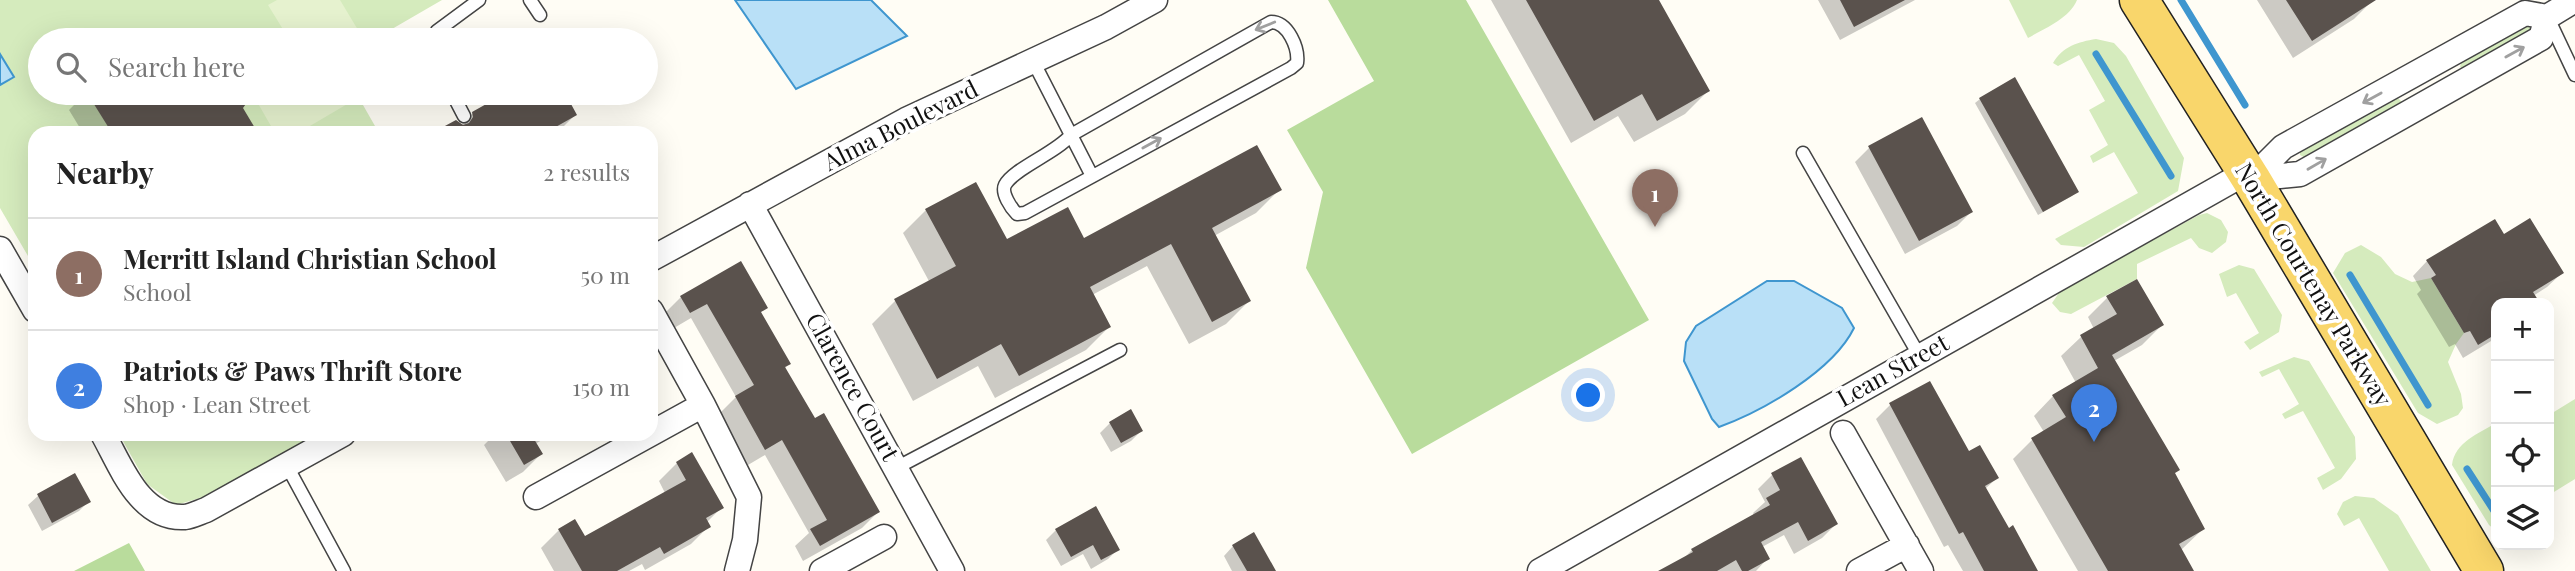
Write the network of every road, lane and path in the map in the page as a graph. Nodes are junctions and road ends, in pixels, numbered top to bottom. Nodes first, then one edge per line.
1 (479, 0) edge
2 (530, 0) edge
3 (1155, 0) edge
4 (2139, 0) edge
5 (2575, 1) edge
6 (540, 15) dead end
7 (2547, 17) junction
8 (441, 28) edge
9 (1033, 61) junction
10 (2432, 65) junction
11 (2575, 75) edge
12 (2446, 91) junction
13 (458, 105) edge
14 (464, 116) dead end
15 (1071, 135) junction
16 (1803, 153) dead end
17 (1092, 176) junction
18 (2249, 176) junction
19 (750, 204) junction
20 (1, 252) edge
21 (658, 255) edge
22 (28, 298) edge
23 (658, 324) edge
24 (1121, 350) dead end
25 (1919, 355) junction
26 (703, 405) junction
27 (658, 430) edge
28 (1843, 433) dead end
29 (107, 441) edge
30 (331, 441) edge
31 (638, 441) edge
32 (287, 466) junction
33 (896, 467) junction
34 (536, 497) dead end
35 (884, 537) dead end
36 (1907, 545) junction
37 (745, 567) edge
38 (344, 571) edge
39 (822, 571) edge
40 (952, 571) edge
41 (1540, 571) edge
42 (1859, 571) edge
43 (1921, 571) edge
44 (2484, 571) edge

1 - 8 lane
2 - 6 lane
3 - 9 street, Alma Boulevard
4 - 18 main road, North Courtenay Parkway
5 - 7 street
7 - 10 street
7 - 11 lane
12 -> 7 street
9 - 15 lane
9 - 19 street, Alma Boulevard
10 - 12 street
10 -> 18 street
18 -> 12 street
13 - 14 lane
15 - 17 lane
15 - 17 lane
17 -> 15 lane
16 - 25 lane
18 - 25 street, Lean Street
18 - 44 main road, North Courtenay Parkway
19 - 21 street, Alma Boulevard
19 - 33 street, Clarence Court
20 - 22 street
23 - 26 street
24 - 33 lane
25 - 41 street, Lean Street
26 - 27 street
26 - 37 street
28 - 36 street
29 - 32 street
30 - 32 street
31 - 34 street
32 - 38 lane
33 - 40 street, Clarence Court
35 - 39 street
36 - 42 street
36 - 43 street

